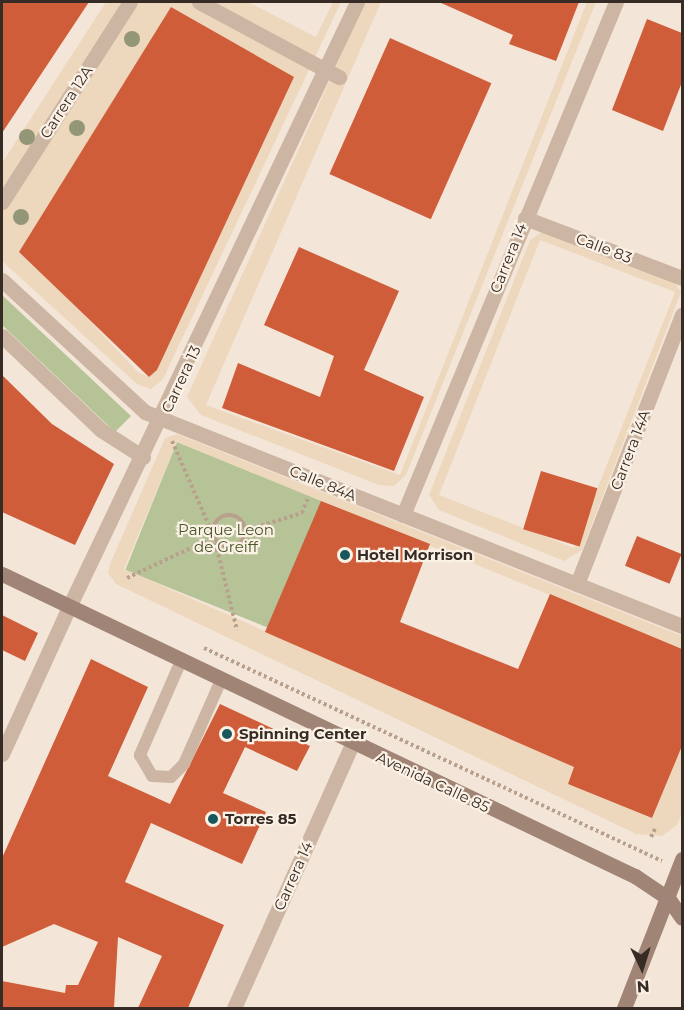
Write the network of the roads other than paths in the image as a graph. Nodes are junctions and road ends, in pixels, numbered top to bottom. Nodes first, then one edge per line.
1 (130, 2) edge
2 (199, 2) edge
3 (357, 2) edge
4 (616, 2) edge
5 (332, 74) junction
6 (2, 202) edge
7 (525, 218) junction
8 (682, 278) edge
9 (2, 280) edge
10 (682, 315) edge
11 (2, 336) edge
12 (162, 419) junction
13 (143, 457) junction
14 (403, 515) junction
15 (2, 574) edge
16 (577, 584) junction
17 (69, 606) junction
18 (682, 626) edge
19 (181, 661) junction
20 (221, 681) junction
21 (352, 744) junction
22 (2, 754) edge
23 (682, 859) edge
24 (675, 898) edge
25 (682, 918) edge
26 (234, 1008) edge
27 (624, 1008) edge

1 - 6 street, Carrera 12A
2 - 5 street
3 - 5 street, Carrera 13
4 - 7 street, Carrera 14
5 - 12 street, Carrera 13
7 - 8 street, Calle 83
7 - 14 street, Carrera 14
9 - 12 street, Calle 84A
10 - 16 street, Carrera 14A
11 - 13 street
12 - 13 street, Carrera 13
12 - 14 street, Calle 84A
13 - 17 street, Carrera 13
14 - 16 street, Calle 84A
15 - 17 main road, Avenida Calle 85
16 - 18 street, Calle 84A
17 - 19 main road, Avenida Calle 85
17 - 22 street, Carrera 13
19 - 20 main road, Avenida Calle 85
19 - 20 lane
20 - 21 main road, Avenida Calle 85
21 - 24 main road, Avenida Calle 85
21 - 26 street, Carrera 14
23 - 24 main road
24 - 25 main road, Avenida Calle 85
24 - 27 main road

